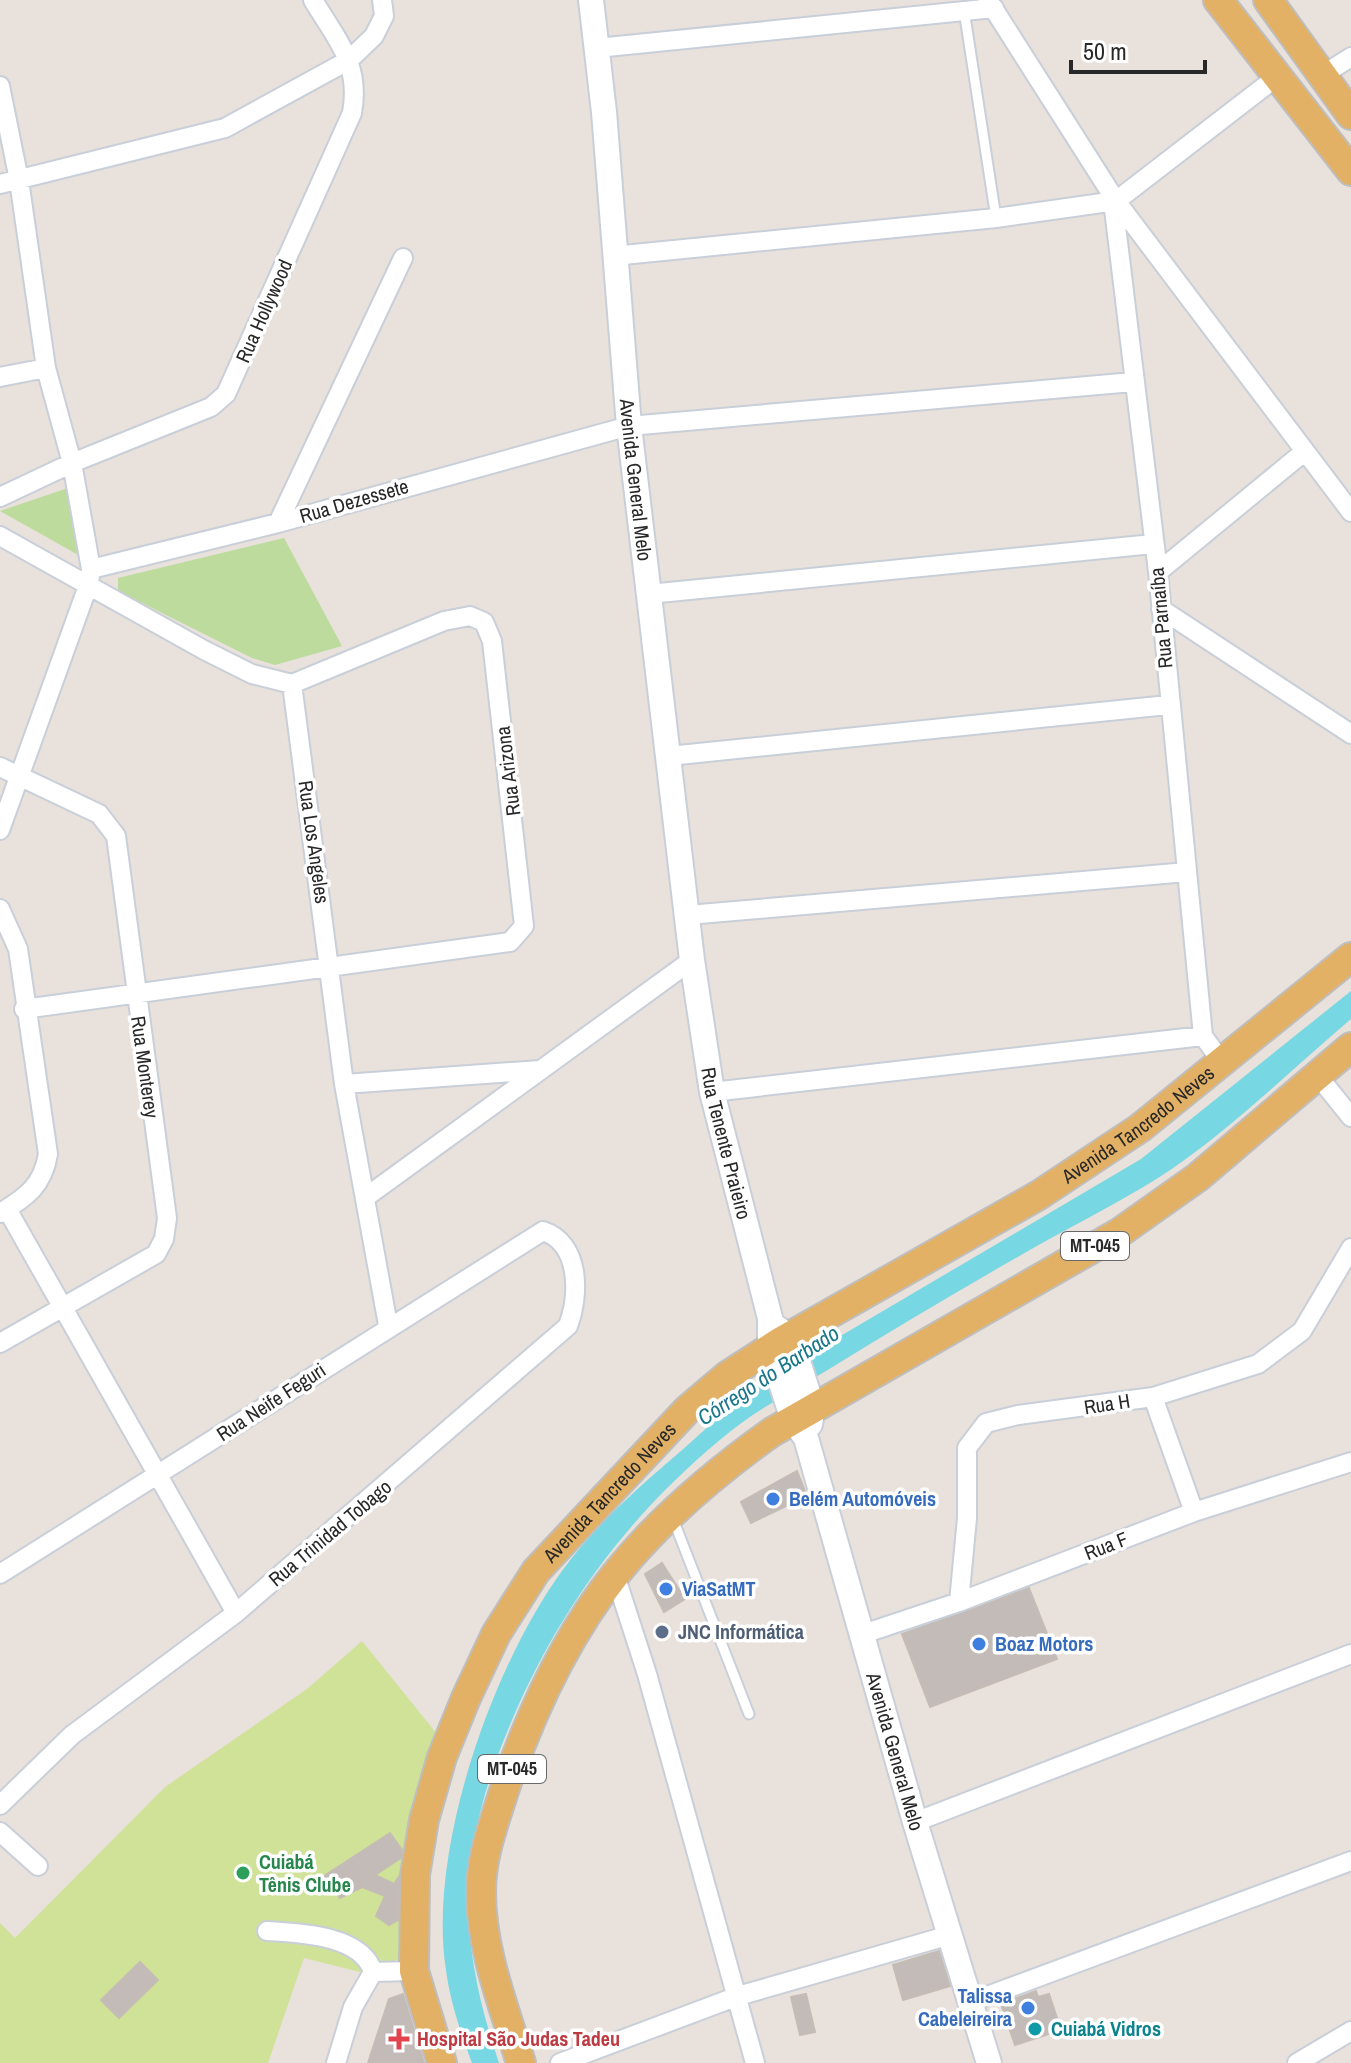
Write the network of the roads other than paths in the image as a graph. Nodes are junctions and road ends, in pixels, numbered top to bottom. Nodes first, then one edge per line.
1 (313, 0) edge
2 (382, 0) edge
3 (591, 0) edge
4 (1218, 0) edge
5 (1268, 0) edge
6 (991, 4) edge
7 (964, 10) junction
8 (597, 48) junction
9 (1351, 57) edge
10 (349, 60) junction
11 (1324, 74) junction
12 (1278, 76) junction
13 (0, 86) edge
14 (1351, 115) edge
15 (1331, 145) junction
16 (1351, 171) edge
17 (19, 180) junction
18 (0, 184) edge
19 (1351, 185) edge
20 (1115, 201) junction
21 (996, 218) junction
22 (613, 256) junction
23 (403, 258) dead end
24 (46, 368) junction
25 (0, 377) edge
26 (1133, 382) junction
27 (629, 426) junction
28 (1304, 452) junction
29 (72, 463) junction
30 (0, 497) edge
31 (1351, 512) edge
32 (278, 523) junction
33 (0, 536) edge
34 (1153, 544) junction
35 (1158, 572) junction
36 (90, 576) junction
37 (649, 594) junction
38 (1161, 609) junction
39 (292, 684) junction
40 (1168, 705) junction
41 (1351, 734) edge
42 (669, 756) junction
43 (0, 767) edge
44 (22, 776) junction
45 (0, 830) edge
46 (1187, 872) junction
47 (0, 909) edge
48 (688, 915) junction
49 (1351, 957) edge
50 (692, 960) junction
51 (331, 967) junction
52 (134, 993) junction
53 (24, 1009) junction
54 (1203, 1036) junction
55 (1351, 1047) edge
56 (1222, 1062) junction
57 (540, 1070) junction
58 (1318, 1076) junction
59 (344, 1084) junction
60 (712, 1092) junction
61 (1351, 1117) edge
62 (366, 1197) junction
63 (4, 1211) edge
64 (543, 1231) joint
65 (1351, 1248) edge
66 (62, 1310) junction
67 (388, 1325) junction
68 (0, 1343) edge
69 (780, 1344) junction
70 (1153, 1397) junction
71 (802, 1414) junction
72 (1351, 1462) edge
73 (159, 1476) junction
74 (1194, 1512) junction
75 (672, 1516) junction
76 (0, 1574) edge
77 (615, 1575) junction
78 (959, 1602) junction
79 (236, 1613) junction
80 (863, 1634) junction
81 (1351, 1654) edge
82 (749, 1714) dead end
83 (0, 1805) edge
84 (915, 1822) junction
85 (0, 1832) edge
86 (1351, 1861) edge
87 (38, 1866) dead end
88 (267, 1931) dead end
89 (950, 1935) junction
90 (414, 1971) junction
91 (373, 1972) junction
92 (738, 1996) junction
93 (971, 2002) junction
94 (1351, 2031) edge
95 (336, 2063) edge
96 (442, 2063) edge
97 (521, 2063) edge
98 (560, 2063) edge
99 (755, 2063) edge
100 (989, 2063) edge
101 (1297, 2063) edge

1 - 10 street, Rua Hollywood
2 - 10 street
3 - 8 main road, Avenida General Melo
4 - 12 main road
5 - 11 main road
6 - 7 street
6 - 20 street, Rua Parnaíba
7 - 8 street
7 - 21 lane
8 - 22 main road, Avenida General Melo
9 - 11 street
10 - 17 street
10 - 29 street, Rua Hollywood
11 - 14 main road
12 - 15 main road
12 - 20 street
13 - 17 street
15 - 16 main road
15 - 19 main road
17 - 18 street
17 - 24 street
20 - 21 street
20 - 26 street, Rua Parnaíba
20 - 28 street, Rua Parnaíba
21 - 22 street
22 - 27 main road, Avenida General Melo
23 - 32 street
24 - 25 street
24 - 29 street
26 - 27 street, Rua Dezessete
26 - 34 street, Rua Parnaíba
27 - 32 street, Rua Dezessete
27 - 37 main road, Avenida General Melo
28 - 31 street, Rua Parnaíba
28 - 35 street
29 - 30 street, Rua Hollywood
29 - 36 street
32 - 36 street, Rua Dezessete
33 - 36 street
34 - 35 street, Rua Parnaíba
34 - 37 street
35 - 38 street, Rua Parnaíba
36 - 39 street
36 - 44 street
37 - 42 main road, Avenida General Melo
38 - 40 street, Rua Parnaíba
38 - 41 street
39 - 51 street, Rua Los Angeles
39 - 51 street, Rua Arizona
40 - 42 street
40 - 46 street, Rua Parnaíba
42 - 48 main road, Avenida General Melo
43 - 44 street, Rua Monterey
44 - 45 street
44 - 52 street, Rua Monterey
46 - 48 street
46 - 54 street, Rua Parnaíba
47 - 53 street
48 - 50 main road, Avenida General Melo
49 - 56 main road, Avenida Tancredo Neves
50 - 57 street
50 - 60 main road, Rua Tenente Praieiro
51 - 52 street, Rua Arizona
51 - 59 street, Rua Los Angeles
52 - 53 street, Rua Arizona
52 - 66 street, Rua Monterey
53 - 63 street
54 - 56 street
54 - 60 street
55 - 58 main road, MT-045
56 - 69 main road, Avenida Tancredo Neves
57 - 59 street
57 - 62 street
58 - 61 street
58 - 71 main road, MT-045
59 - 62 street, Rua Los Angeles
60 - 69 main road, Rua Tenente Praieiro
62 - 67 street, Rua Los Angeles
63 - 66 street
64 - 67 street, Rua Neife Feguri
64 - 79 street, Rua Trinidad Tobago
65 - 70 street, Rua H
66 - 68 street, Rua Monterey
66 - 73 street
67 - 73 street, Rua Neife Feguri
69 - 71 main road, Rua Tenente Praieiro
69 - 90 main road, Avenida Tancredo Neves
70 - 74 street
70 - 78 street, Rua H
71 - 75 main road, MT-045
71 - 80 main road, Avenida General Melo
72 - 74 street, Rua F
73 - 76 street, Rua Neife Feguri
73 - 79 street
74 - 78 street, Rua F
75 - 77 main road, MT-045
75 - 82 lane
77 - 92 street
77 - 97 main road, MT-045
78 - 80 street, Rua F
79 - 83 street, Rua Trinidad Tobago
80 - 84 main road, Avenida General Melo
81 - 84 street
84 - 89 main road, Avenida General Melo
85 - 87 street
86 - 93 street
88 - 91 street
89 - 92 street
89 - 93 main road, Avenida General Melo
90 - 91 street
90 - 96 main road, Avenida Tancredo Neves
91 - 95 street
92 - 98 street
92 - 99 street
93 - 100 main road, Avenida General Melo
94 - 101 street

